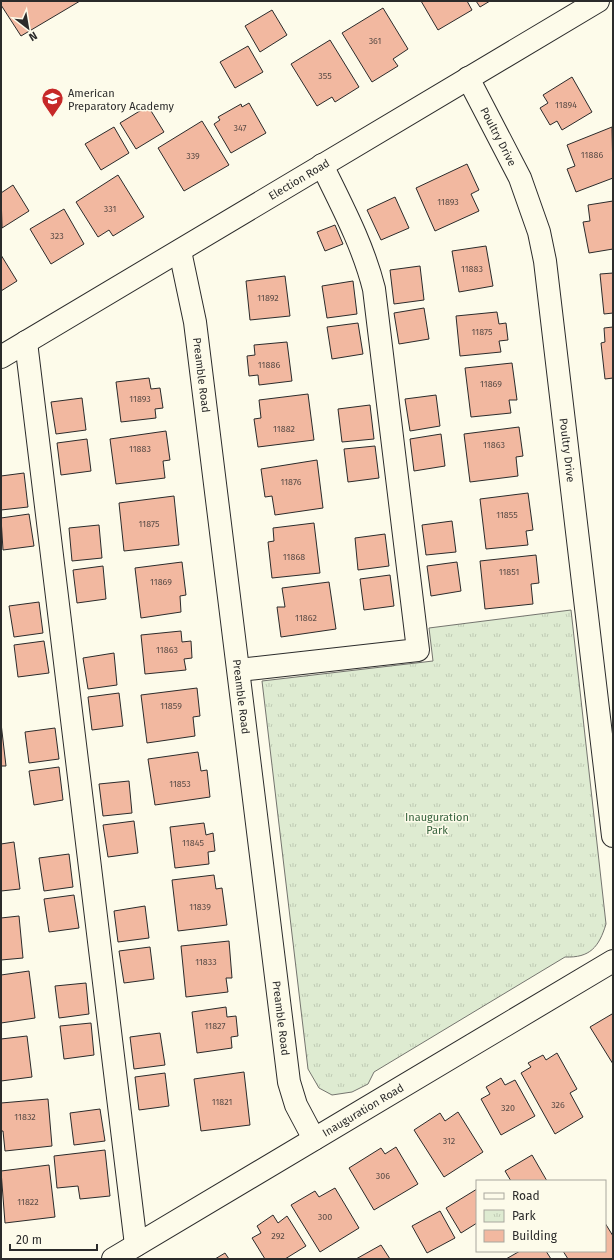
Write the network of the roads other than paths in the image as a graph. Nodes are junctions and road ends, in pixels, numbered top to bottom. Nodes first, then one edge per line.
1 (598, 1) edge
2 (468, 78) junction
3 (322, 165) junction
4 (180, 250) junction
5 (26, 342) junction
6 (1, 357) edge
7 (239, 670) junction
8 (613, 836) edge
9 (613, 961) edge
10 (314, 1139) junction
11 (136, 1246) junction
12 (113, 1259) edge

1 - 2 street, Election Road
2 - 3 street, Election Road
2 - 8 street, Poultry Drive
3 - 4 street, Election Road
3 - 7 street
4 - 5 street, Election Road
4 - 7 street, Preamble Road
5 - 6 street, Election Road
5 - 11 street
7 - 10 street, Preamble Road
9 - 10 street, Inauguration Road
10 - 11 street, Inauguration Road
11 - 12 street, Inauguration Road

